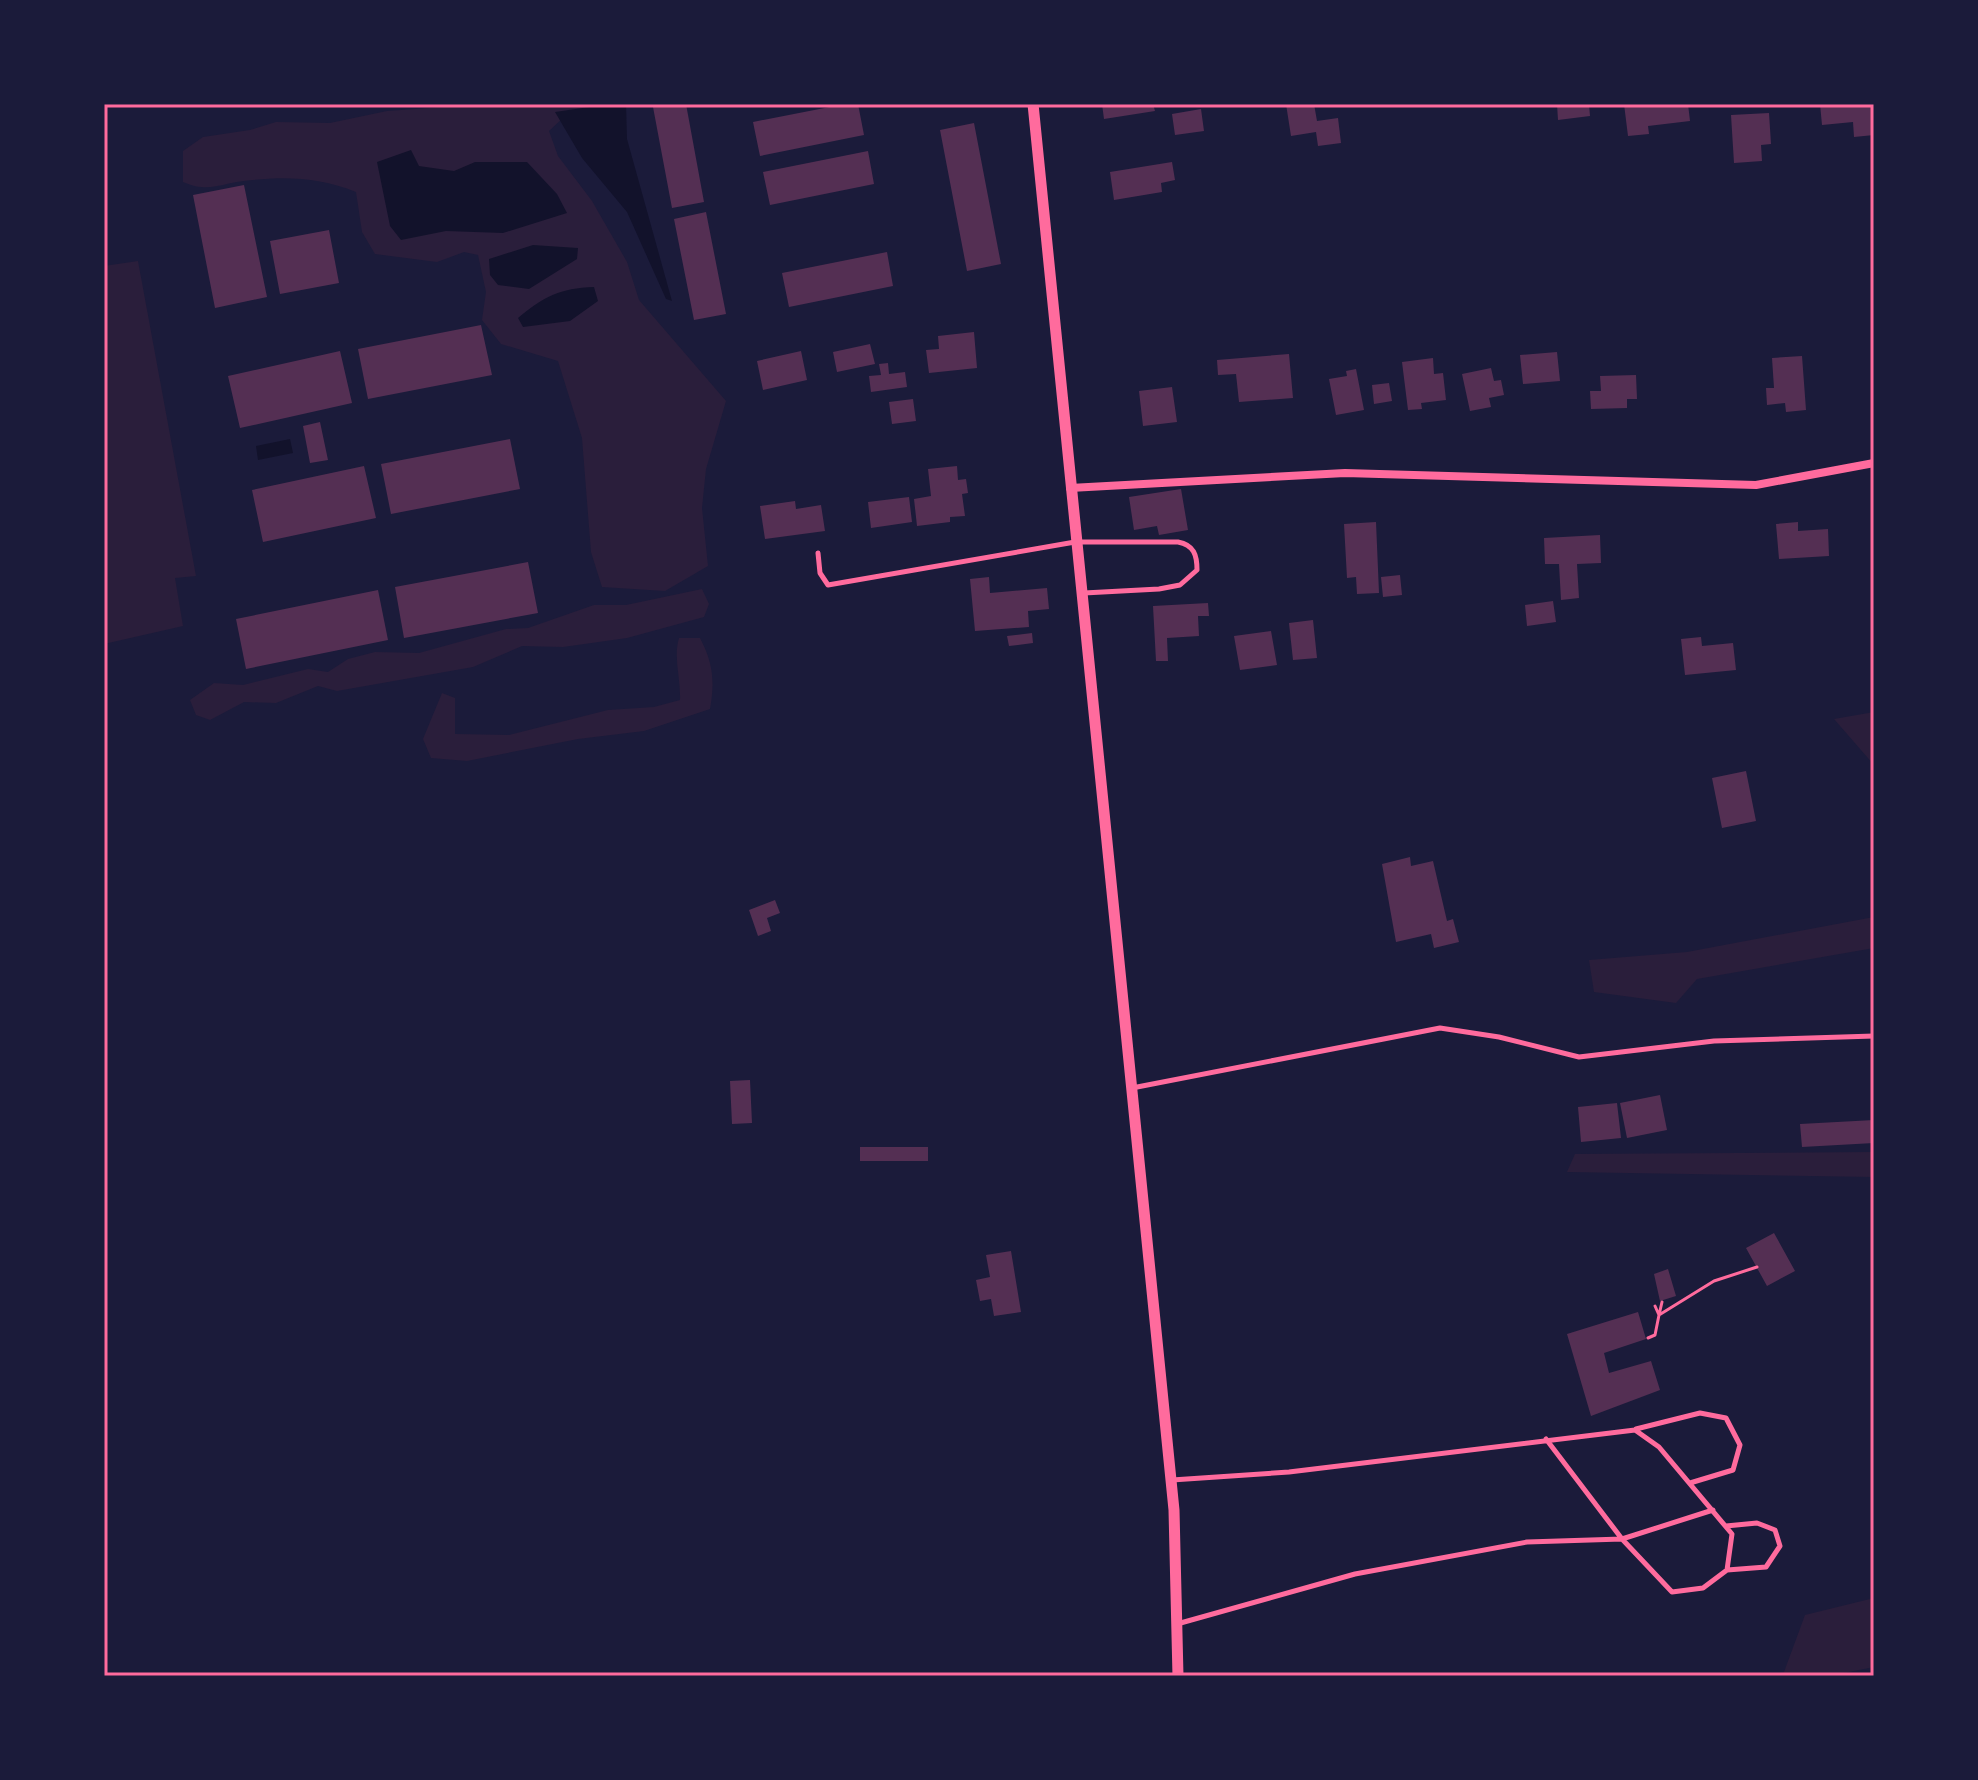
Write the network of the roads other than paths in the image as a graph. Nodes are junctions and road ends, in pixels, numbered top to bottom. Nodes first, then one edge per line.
1 (1033, 104) edge
2 (1874, 463) edge
3 (1070, 488) junction
4 (1075, 542) junction
5 (818, 553) dead end
6 (1080, 593) junction
7 (1874, 1036) edge
8 (1131, 1088) junction
9 (1635, 1430) junction
10 (1546, 1439) junction
11 (1171, 1480) junction
12 (1689, 1483) junction
13 (1713, 1510) junction
14 (1725, 1526) junction
15 (1622, 1539) junction
16 (1727, 1570) junction
17 (1177, 1624) junction
18 (1178, 1676) edge

1 - 3 street
2 - 3 street
3 - 4 street
4 - 5 lane
4 - 6 street
4 - 6 lane
6 - 8 street
7 - 8 lane
8 - 11 street
9 - 10 lane
9 - 12 lane
9 - 12 lane
10 - 11 lane
10 - 15 lane
11 - 17 street
12 - 13 lane
13 - 14 lane
13 - 15 lane
14 - 16 lane
14 - 16 lane
15 - 16 lane
15 - 17 lane
17 - 18 street

